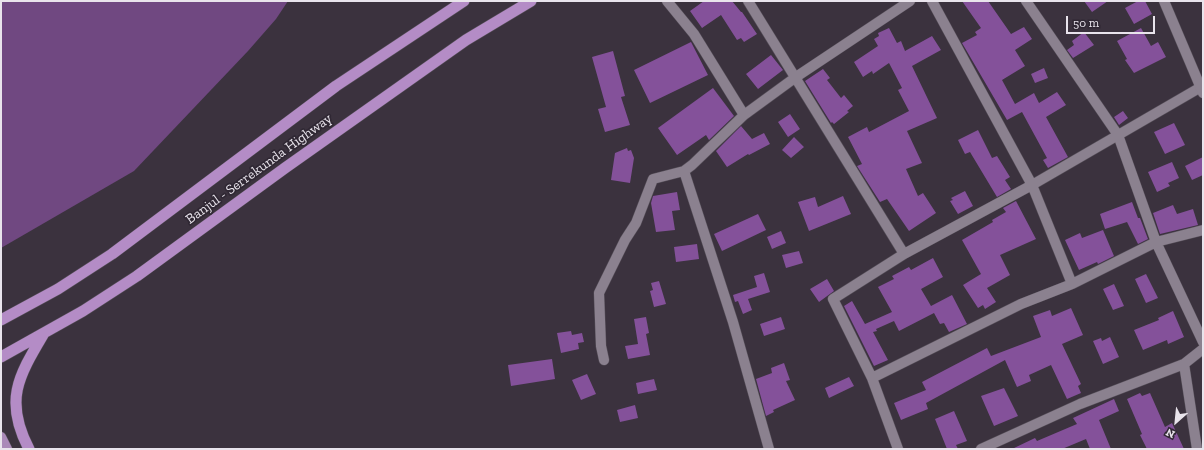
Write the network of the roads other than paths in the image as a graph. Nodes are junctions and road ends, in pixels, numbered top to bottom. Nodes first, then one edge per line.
1 (464, 1) edge
2 (531, 1) edge
3 (667, 1) edge
4 (748, 1) edge
5 (910, 1) edge
6 (932, 1) edge
7 (1026, 1) edge
8 (1164, 1) edge
9 (796, 77) junction
10 (1202, 90) edge
11 (744, 115) junction
12 (1118, 135) junction
13 (684, 171) junction
14 (1032, 185) junction
15 (1203, 230) edge
16 (1156, 242) junction
17 (904, 254) junction
18 (1072, 284) junction
19 (1, 320) edge
20 (43, 335) junction
21 (1203, 342) edge
22 (1203, 349) edge
23 (1, 357) edge
24 (604, 360) dead end
25 (1184, 364) junction
26 (872, 378) junction
27 (1, 437) edge
28 (7, 449) edge
29 (29, 449) edge
30 (769, 449) edge
31 (898, 449) edge
32 (981, 449) edge
33 (1197, 449) edge

1 - 19 highway, Banjul - Serrekunda Highway
2 - 20 highway, Banjul - Serrekunda Highway
3 - 11 street
4 - 9 street
5 - 9 street
6 - 14 street
7 - 12 street
8 - 10 street
9 - 11 street
9 - 17 street
10 - 12 street
11 - 13 street
12 - 14 street
12 - 16 street
13 - 24 street
13 - 30 street
14 - 17 street
14 - 18 street
15 - 16 street
16 - 18 street
16 - 21 street
17 - 26 street
18 - 26 street
20 - 23 highway, Banjul - Serrekunda Highway
20 - 29 highway
22 - 25 street
25 - 32 street
25 - 33 street
26 - 31 street
27 - 28 main road

